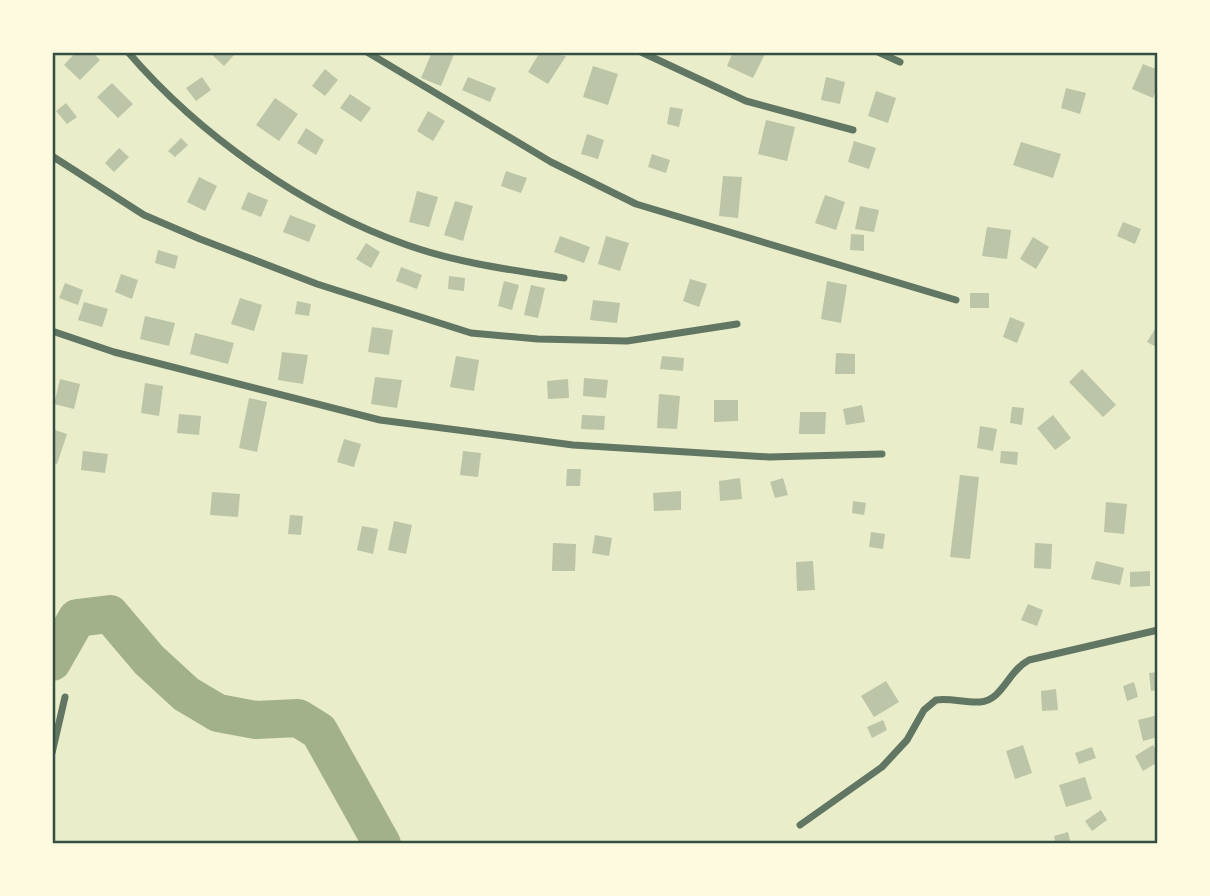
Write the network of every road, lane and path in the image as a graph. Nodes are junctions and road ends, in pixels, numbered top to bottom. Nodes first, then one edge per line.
1 (128, 52) edge
2 (367, 52) edge
3 (641, 52) edge
4 (878, 52) edge
5 (900, 62) dead end
6 (853, 130) dead end
7 (52, 156) edge
8 (564, 278) dead end
9 (956, 300) dead end
10 (737, 324) dead end
11 (52, 331) edge
12 (883, 454) dead end
13 (1157, 630) edge
14 (65, 697) dead end
15 (52, 753) edge
16 (800, 825) dead end

1 - 8 street
2 - 9 street
3 - 6 street
4 - 5 street
7 - 10 street
11 - 12 street
13 - 16 street
14 - 15 street

